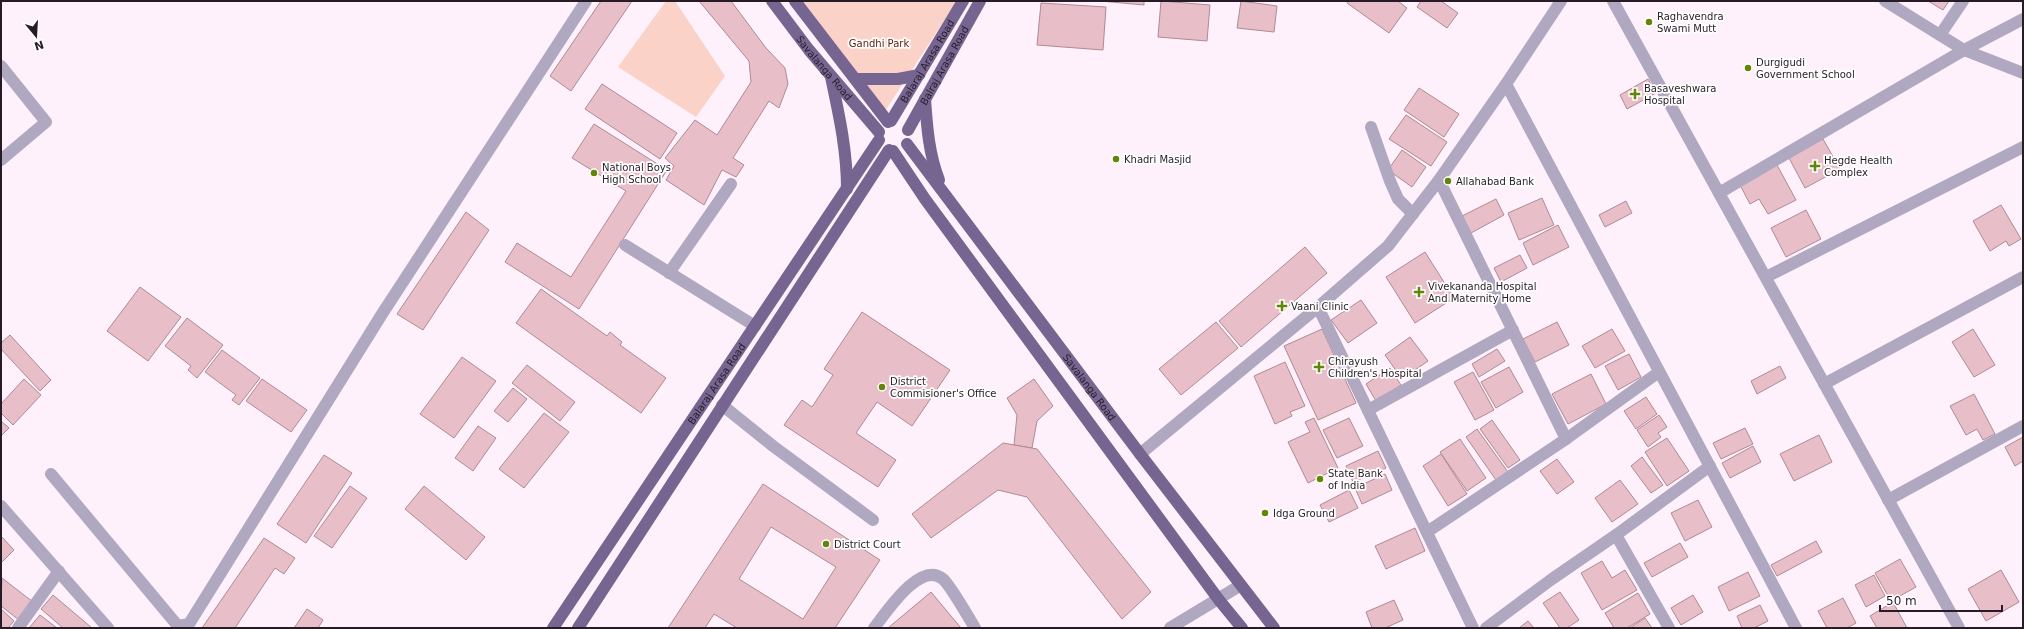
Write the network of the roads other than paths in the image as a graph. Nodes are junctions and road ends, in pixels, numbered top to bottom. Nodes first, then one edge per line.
1 (586, 1) edge
2 (772, 1) edge
3 (795, 1) edge
4 (963, 1) edge
5 (980, 1) edge
6 (1561, 1) edge
7 (1613, 1) edge
8 (1885, 1) edge
9 (1962, 1) edge
10 (2023, 19) edge
11 (1940, 35) junction
12 (1964, 50) junction
13 (1, 66) edge
14 (2023, 73) edge
15 (830, 75) junction
16 (919, 75) junction
17 (856, 79) junction
18 (1506, 84) junction
19 (925, 100) junction
20 (890, 121) junction
21 (1371, 127) dead end
22 (908, 130) junction
23 (879, 136) junction
24 (907, 144) junction
25 (2023, 147) edge
26 (891, 151) junction
27 (1, 160) edge
28 (1439, 180) junction
29 (731, 184) dead end
30 (847, 189) junction
31 (1719, 193) junction
32 (944, 194) junction
33 (1413, 214) junction
34 (625, 246) dead end
35 (669, 273) junction
36 (1766, 277) junction
37 (2023, 277) edge
38 (1318, 307) junction
39 (755, 326) junction
40 (1513, 330) junction
41 (1660, 372) junction
42 (1824, 384) junction
43 (722, 405) junction
44 (1368, 410) junction
45 (2023, 426) edge
46 (1566, 439) junction
47 (1140, 454) junction
48 (1710, 466) junction
49 (50, 474) dead end
50 (1888, 500) junction
51 (1, 506) edge
52 (873, 520) dead end
53 (1427, 532) junction
54 (1616, 535) junction
55 (59, 571) junction
56 (1241, 585) junction
57 (1219, 600) junction
58 (1490, 627) edge
59 (18, 628) edge
60 (108, 628) edge
61 (553, 628) edge
62 (578, 628) edge
63 (874, 628) edge
64 (975, 628) edge
65 (1170, 628) edge
66 (1242, 628) edge
67 (1274, 628) edge
68 (1473, 628) edge
69 (1669, 628) edge
70 (1796, 628) edge
71 (1959, 628) edge

1 - 49 street
2 - 15 main road, Savalanga Road
3 - 17 main road, Savalanga Road
4 - 16 main road, Balaraj Arasa Road
5 - 19 main road, Balraj Arasa Road
6 - 18 street
7 - 31 street
8 - 11 street
9 - 11 street
10 - 12 street
11 - 12 street
12 - 14 street
12 - 31 street
13 - 27 street
15 - 23 main road, Savalanga Road
15 - 30 main road
16 - 17 main road
16 - 20 main road, Balaraj Arasa Road
17 - 20 main road, Savalanga Road
18 - 28 street
18 - 41 street
19 - 22 main road, Balraj Arasa Road
19 - 32 main road
20 - 22 main road
20 - 23 main road
21 - 33 street
22 - 24 main road
23 - 26 main road
23 - 30 main road, Balaraj Arasa Road
24 - 26 main road
24 - 32 main road, Savalanga Road
25 - 36 street
26 - 43 main road, Balaraj Arasa Road
26 - 57 main road, Savalanga Road
28 - 33 street
28 - 40 street
29 - 35 street
30 - 39 main road, Balaraj Arasa Road
31 - 36 street
32 - 47 main road, Savalanga Road
33 - 38 street
34 - 35 street
35 - 39 street
36 - 42 street
37 - 42 street
38 - 44 street
38 - 47 street
39 - 61 main road, Balaraj Arasa Road
40 - 44 street
40 - 46 street
41 - 46 street
41 - 48 street
42 - 50 street
43 - 52 street
43 - 62 main road, Balaraj Arasa Road
44 - 53 street
45 - 50 street
46 - 53 street
47 - 56 main road, Savalanga Road
48 - 54 street
48 - 70 street
50 - 71 street
51 - 55 street
53 - 68 street
54 - 58 street
54 - 69 street
55 - 59 street
55 - 60 street
56 - 57 street
56 - 67 main road, Savalanga Road
57 - 65 street
57 - 66 main road, Savalanga Road
63 - 64 street

